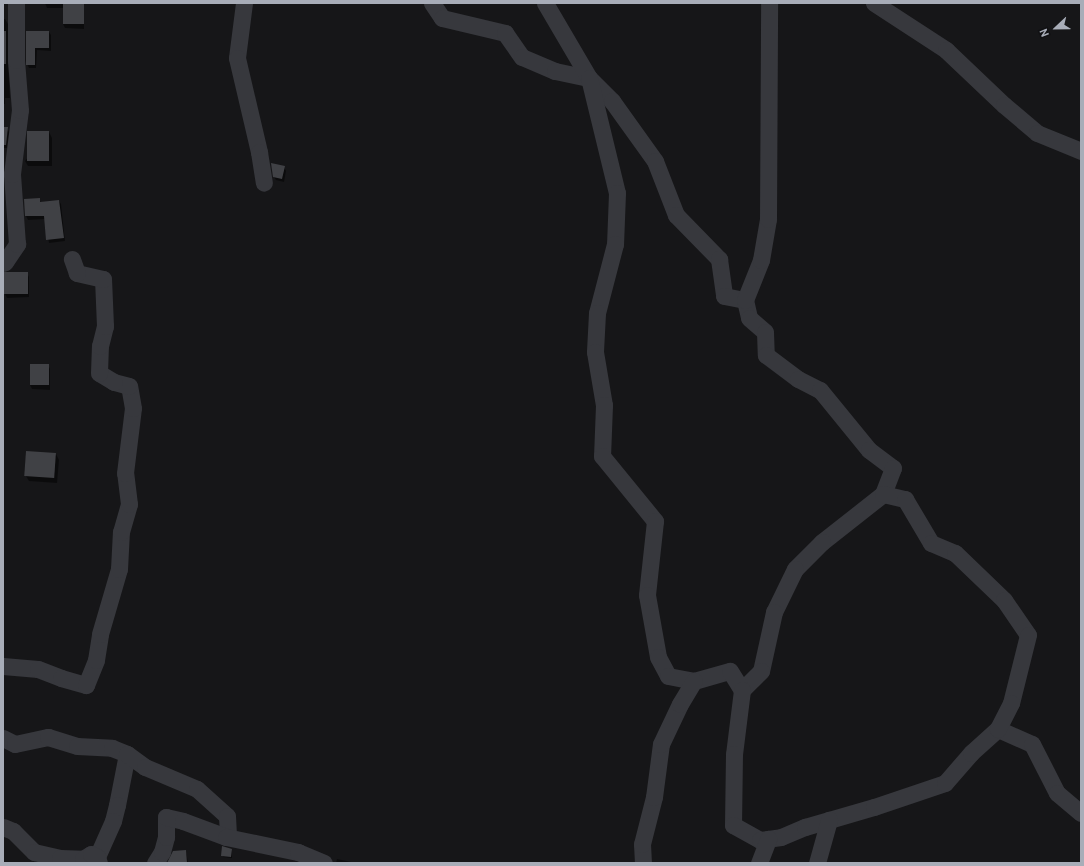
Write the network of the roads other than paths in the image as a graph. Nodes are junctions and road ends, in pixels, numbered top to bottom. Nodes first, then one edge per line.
1 (16, 3) edge
2 (244, 3) edge
3 (432, 3) edge
4 (545, 3) edge
5 (769, 3) edge
6 (874, 3) edge
7 (589, 78) junction
8 (1081, 151) edge
9 (7, 172) edge
10 (264, 182) dead end
11 (72, 259) dead end
12 (3, 263) edge
13 (745, 300) junction
14 (882, 494) junction
15 (3, 666) edge
16 (694, 681) junction
17 (742, 690) junction
18 (998, 729) junction
19 (3, 738) edge
20 (127, 754) junction
21 (1081, 812) edge
22 (829, 820) junction
23 (3, 827) edge
24 (228, 837) junction
25 (768, 839) junction
26 (38, 857) edge
27 (98, 860) edge
28 (308, 860) edge
29 (155, 863) edge
30 (324, 863) edge
31 (643, 863) edge
32 (759, 863) edge
33 (817, 863) edge

1 - 9 street
2 - 10 street
3 - 7 street
4 - 7 street
5 - 13 street
6 - 8 street
7 - 13 street
7 - 16 street
9 - 12 street
11 - 15 street
13 - 14 street
14 - 17 street
14 - 18 street
16 - 17 street
16 - 31 street
17 - 25 street
18 - 21 street
18 - 22 street
19 - 20 street
20 - 24 street
20 - 27 street
22 - 25 street
22 - 33 street
23 - 26 street
24 - 28 street
24 - 29 street
25 - 32 street
26 - 27 street
28 - 30 street

